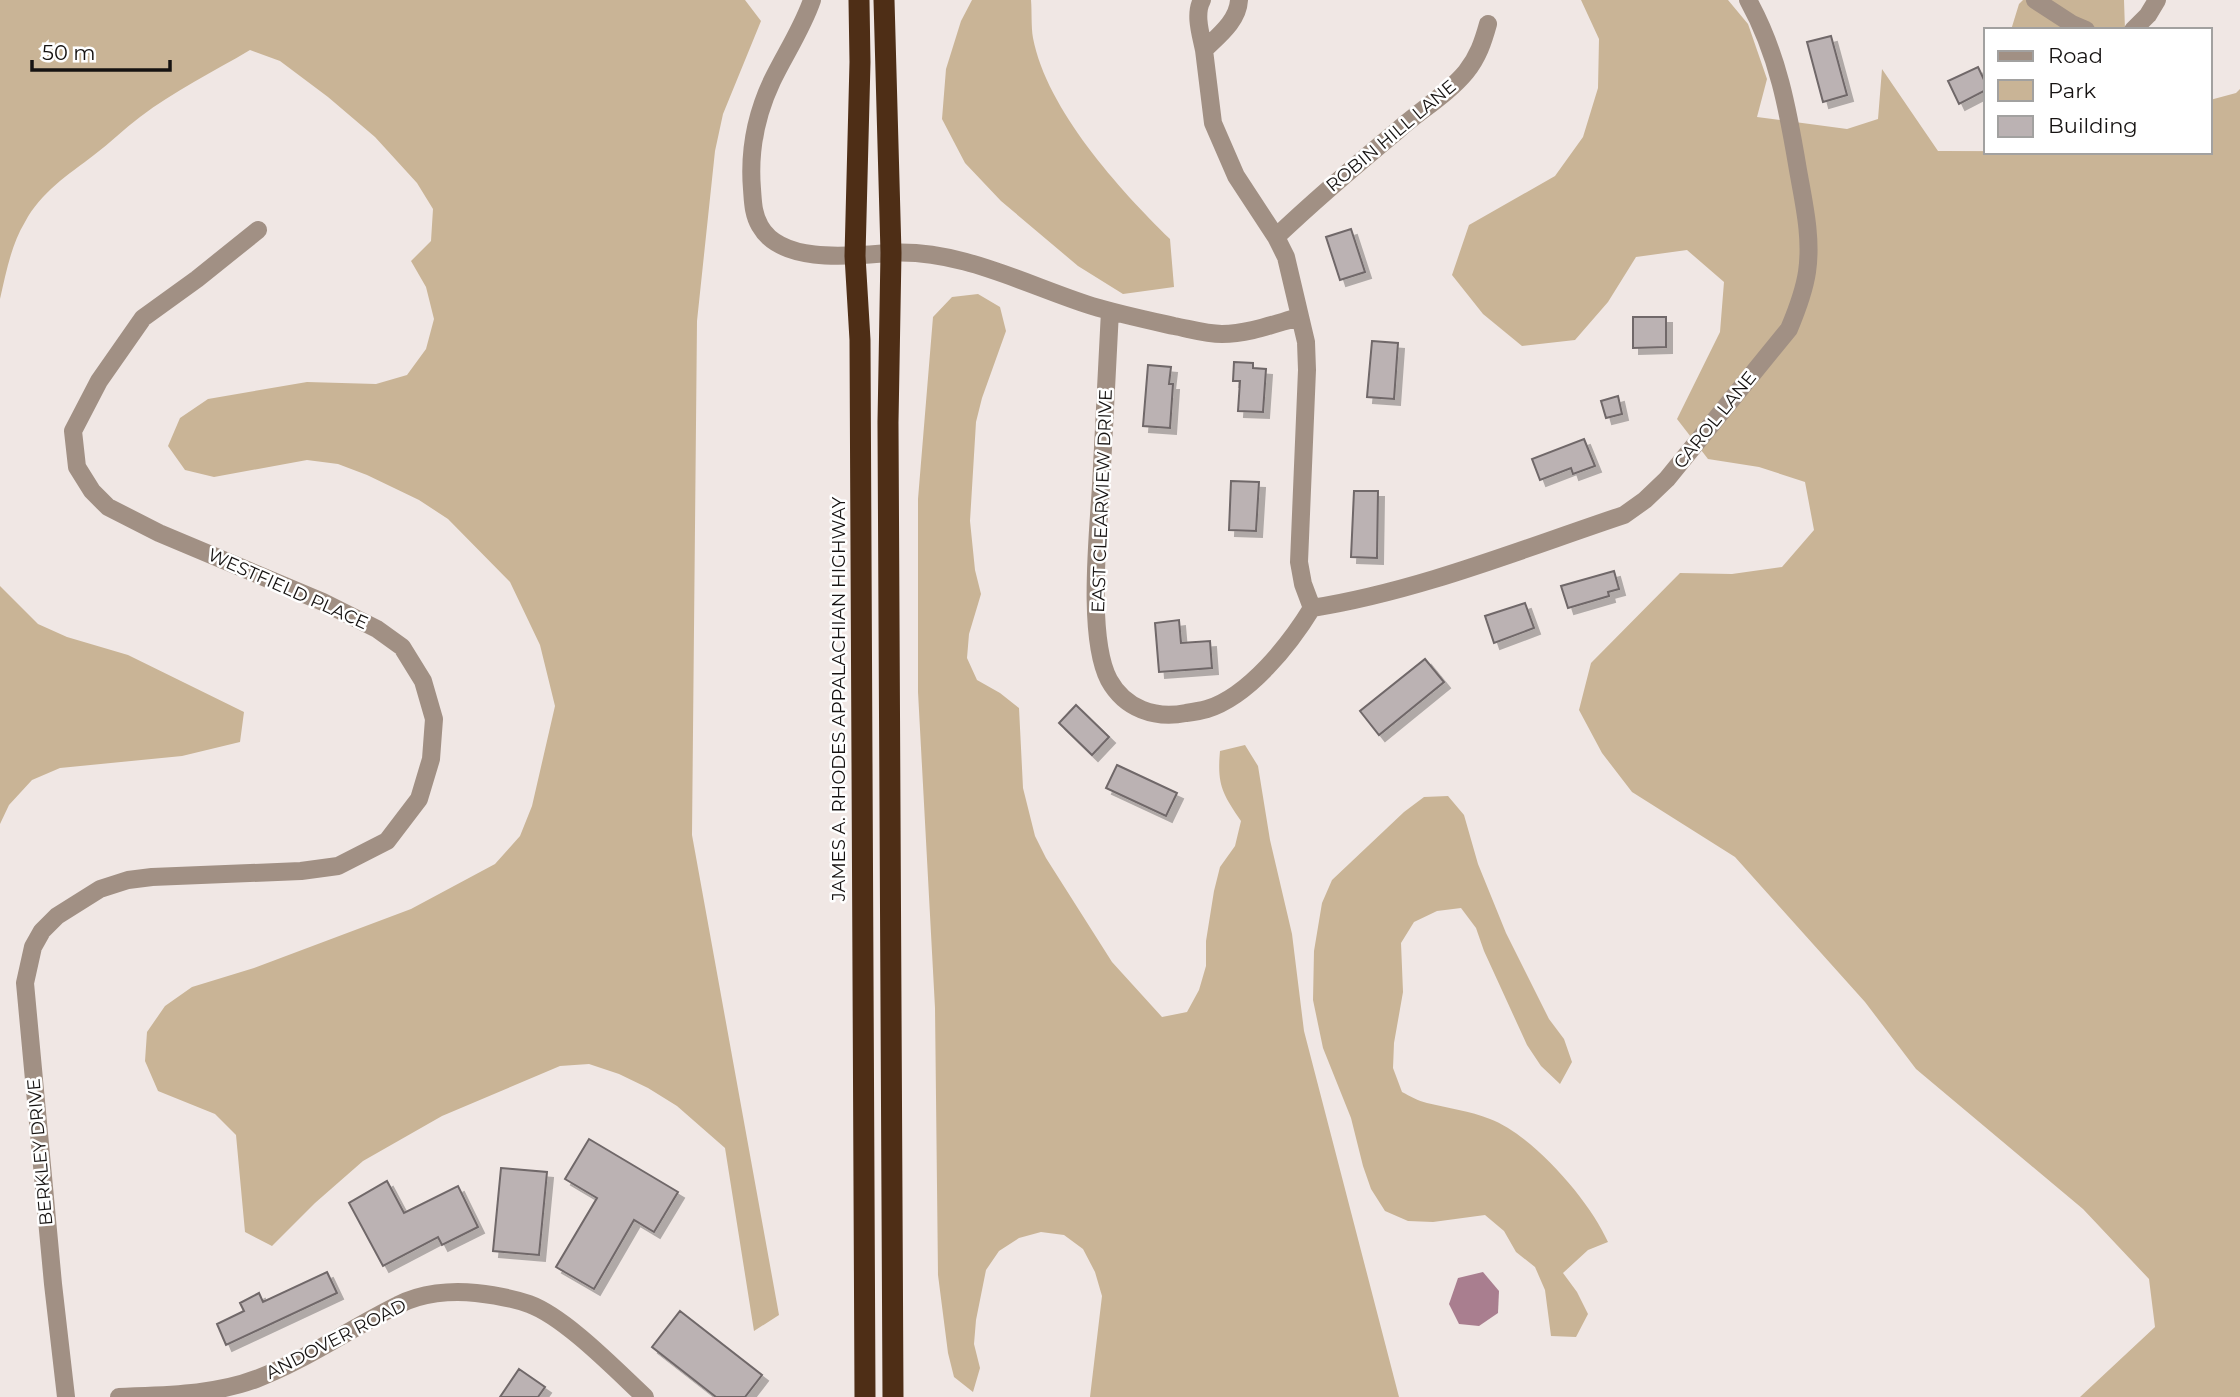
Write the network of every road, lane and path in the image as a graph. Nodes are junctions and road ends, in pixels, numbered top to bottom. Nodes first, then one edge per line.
1 (811, 0) edge
2 (859, 0) edge
3 (884, 0) edge
4 (1202, 0) edge
5 (1239, 0) edge
6 (1748, 0) edge
7 (2035, 0) edge
8 (2157, 0) edge
9 (1488, 24) dead end
10 (2082, 28) edge
11 (2135, 28) edge
12 (1204, 50) junction
13 (258, 230) dead end
14 (1276, 237) junction
15 (891, 253) junction
16 (855, 256) junction
17 (1110, 311) junction
18 (1299, 317) junction
19 (1312, 608) junction
20 (57, 916) joint
21 (66, 1397) edge
22 (119, 1397) edge
23 (645, 1397) edge
24 (865, 1397) edge
25 (893, 1397) edge

1 - 16 street
2 - 16 highway, JAMES A. RHODES APPALACHIAN HIGHWAY
3 - 15 highway
4 - 12 street
5 - 12 street
6 - 19 street, CAROL LANE
7 - 10 street
8 - 11 street
9 - 14 street, ROBIN HILL LANE
12 - 14 street
13 - 20 street, WESTFIELD PLACE
14 - 18 street
15 - 16 street
15 - 17 street
15 - 25 highway
16 - 24 highway, JAMES A. RHODES APPALACHIAN HIGHWAY
17 - 18 street
17 - 19 street, EAST CLEARVIEW DRIVE
18 - 19 street
20 - 21 street, BERKLEY DRIVE
22 - 23 street, ANDOVER ROAD

